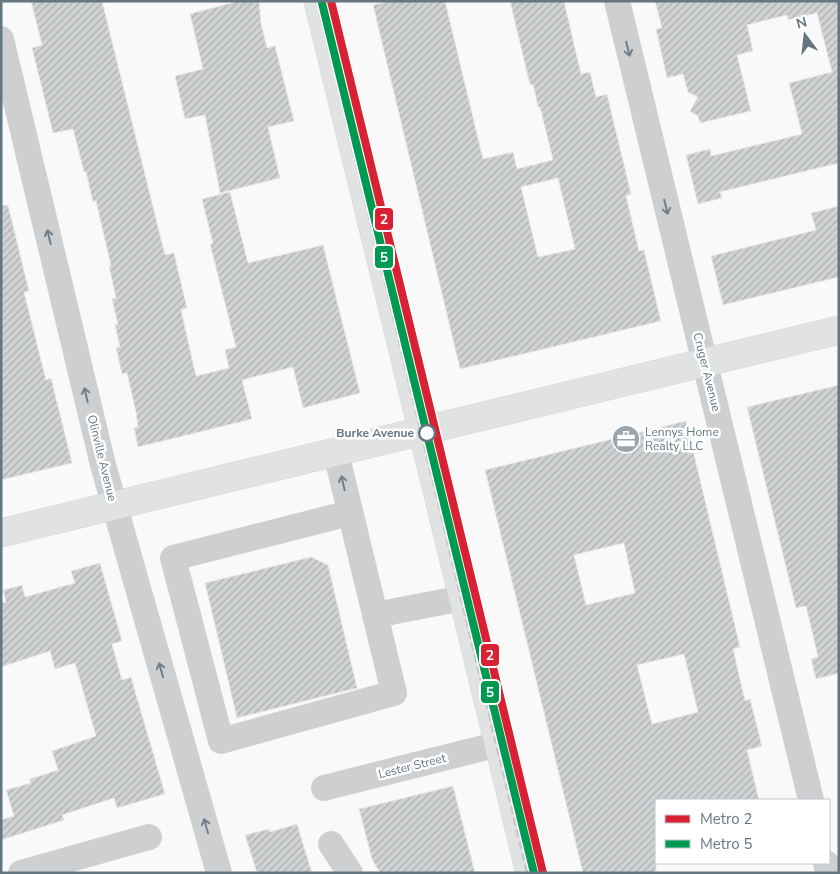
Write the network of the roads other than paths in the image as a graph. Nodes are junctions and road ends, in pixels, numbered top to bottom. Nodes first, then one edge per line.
1 (318, 1) edge
2 (617, 1) edge
3 (1, 39) edge
4 (839, 330) edge
5 (704, 363) junction
6 (422, 432) junction
7 (336, 453) junction
8 (114, 506) junction
9 (350, 513) junction
10 (1, 533) edge
11 (463, 598) junction
12 (375, 615) junction
13 (499, 744) junction
14 (324, 788) dead end
15 (811, 799) edge
16 (149, 837) dead end
17 (331, 844) dead end
18 (20, 873) edge
19 (219, 873) edge
20 (350, 873) edge
21 (530, 873) edge

1 - 6 main road
2 -> 5 street, Cruger Avenue
8 -> 3 street, Olinville Avenue
4 - 5 main road
5 - 6 main road
5 - 15 street, Cruger Avenue
6 - 7 main road
6 - 11 main road
7 - 8 main road
9 -> 7 street
8 - 10 main road
19 -> 8 street, Olinville Avenue
9 - 12 street
9 - 12 street
11 - 12 street
11 - 13 main road
13 - 14 street, Lester Street
13 - 21 main road
16 - 18 street
17 - 20 street

